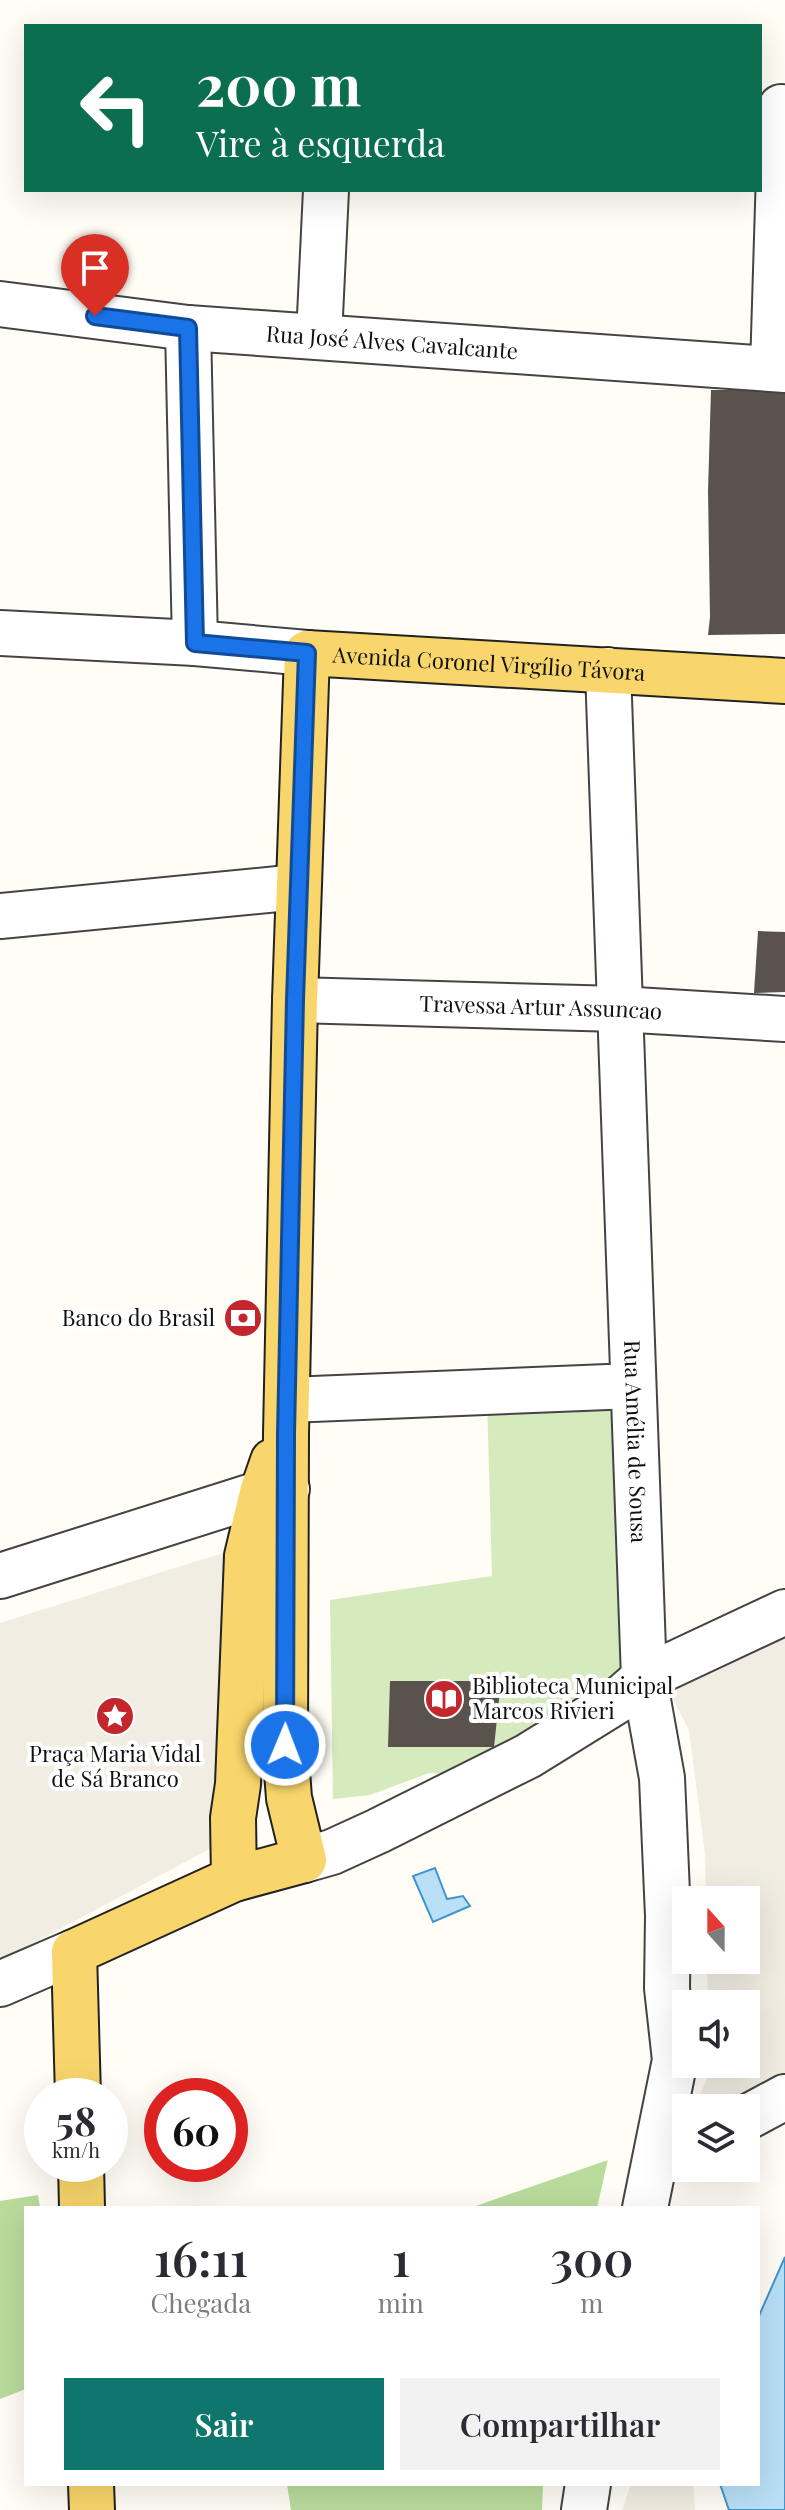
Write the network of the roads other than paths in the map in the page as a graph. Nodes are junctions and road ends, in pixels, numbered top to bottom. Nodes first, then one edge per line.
1 (781, 107) dead end
2 (326, 192) edge
3 (0, 304) edge
4 (188, 328) junction
5 (319, 337) junction
6 (779, 370) edge
7 (0, 633) edge
8 (195, 643) junction
9 (307, 653) junction
10 (608, 670) junction
11 (785, 681) edge
12 (298, 887) junction
13 (0, 916) edge
14 (295, 1000) junction
15 (619, 1009) junction
16 (785, 1019) edge
17 (633, 1386) junction
18 (287, 1417) junction
19 (275, 1491) junction
20 (0, 1576) edge
21 (785, 1612) edge
22 (644, 1678) junction
23 (304, 1860) junction
24 (234, 1879) junction
25 (74, 1952) junction
26 (0, 1984) edge
27 (78, 2078) edge
28 (785, 2097) edge
29 (760, 2110) edge
30 (661, 2177) edge
31 (81, 2182) edge
32 (82, 2206) edge
33 (91, 2486) edge
34 (588, 2486) edge
35 (92, 2510) edge
36 (584, 2510) edge

1 - 6 street
2 - 5 street
3 - 4 street, Rua José Alves Cavalcante
4 - 5 street, Rua José Alves Cavalcante
4 - 8 street
5 - 6 street, Rua José Alves Cavalcante
7 - 8 street, Avenida Coronel Virgílio Távora
8 - 9 street, Avenida Coronel Virgílio Távora
9 - 10 main road, Avenida Coronel Virgílio Távora
9 - 12 main road
10 - 11 main road, Avenida Coronel Virgílio Távora
10 - 15 street, Rua Amélia de Sousa
12 - 13 street
12 - 14 main road
14 - 15 street, Travessa Artur Assuncao
14 - 18 main road
15 - 16 street, Travessa Artur Assuncao
15 - 17 street, Rua Amélia de Sousa
17 - 18 street
17 - 22 street, Rua Amélia de Sousa
18 - 19 main road
19 - 20 street
19 - 23 main road
19 - 24 main road
21 - 22 street
22 - 23 street
22 - 30 street, Rua Amélia de Sousa
23 - 24 main road
24 - 25 main road
25 - 26 street
25 - 27 main road
28 - 29 street
31 - 32 main road
33 - 35 main road
34 - 36 street

